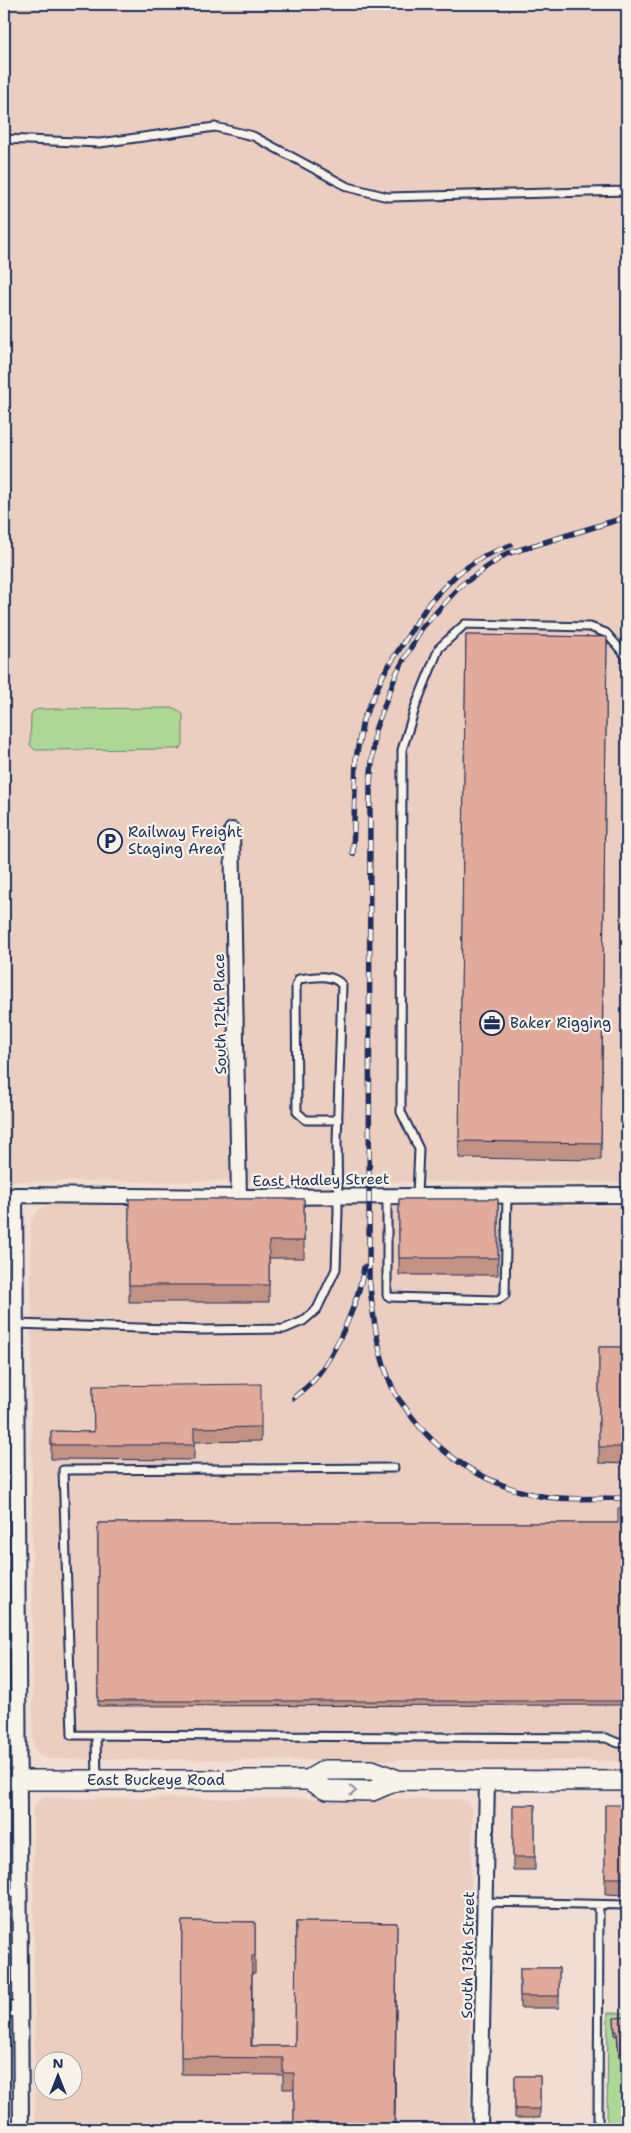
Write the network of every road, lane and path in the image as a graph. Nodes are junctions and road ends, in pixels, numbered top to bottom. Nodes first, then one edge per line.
1 (4, 139) edge
2 (627, 191) edge
3 (627, 658) edge
4 (232, 830) dead end
5 (338, 1120) junction
6 (387, 1195) junction
7 (417, 1195) junction
8 (507, 1195) junction
9 (627, 1195) edge
10 (337, 1196) junction
11 (239, 1197) junction
12 (16, 1324) junction
13 (10, 1359) edge
14 (394, 1468) dead end
15 (10, 1509) edge
16 (4, 1645) edge
17 (18, 1645) junction
18 (96, 1734) junction
19 (627, 1743) edge
20 (11, 1780) edge
21 (97, 1780) junction
22 (487, 1780) junction
23 (627, 1781) edge
24 (4, 1894) edge
25 (20, 1894) junction
26 (486, 1902) junction
27 (600, 1905) junction
28 (627, 1905) edge
29 (4, 2009) edge
30 (20, 2009) junction
31 (4, 2125) edge
32 (21, 2127) edge
33 (480, 2129) edge
34 (598, 2129) edge

1 - 2 lane
3 - 7 lane
4 - 11 street, South 12th Place
5 - 5 lane
5 - 10 lane
6 - 7 street, East Hadley Street
6 - 8 lane
6 - 10 street, East Hadley Street
7 - 8 street, East Hadley Street
8 - 9 street, East Hadley Street
10 - 11 street, East Hadley Street
10 - 12 lane
11 - 12 street, East Hadley Street
12 - 13 street
13 - 15 street
14 - 18 lane
15 - 17 street
16 - 17 lane
17 - 20 street
18 - 19 lane
18 - 21 lane
20 - 21 main road, East Buckeye Road
20 - 25 street
21 - 22 main road, East Buckeye Road
22 - 23 main road, East Buckeye Road
22 - 26 street, South 13th Street
24 - 25 lane
25 - 30 street
26 - 27 lane
26 - 33 street, South 13th Street
27 - 28 lane
27 - 34 lane
29 - 30 street
30 - 32 street
31 - 32 lane

